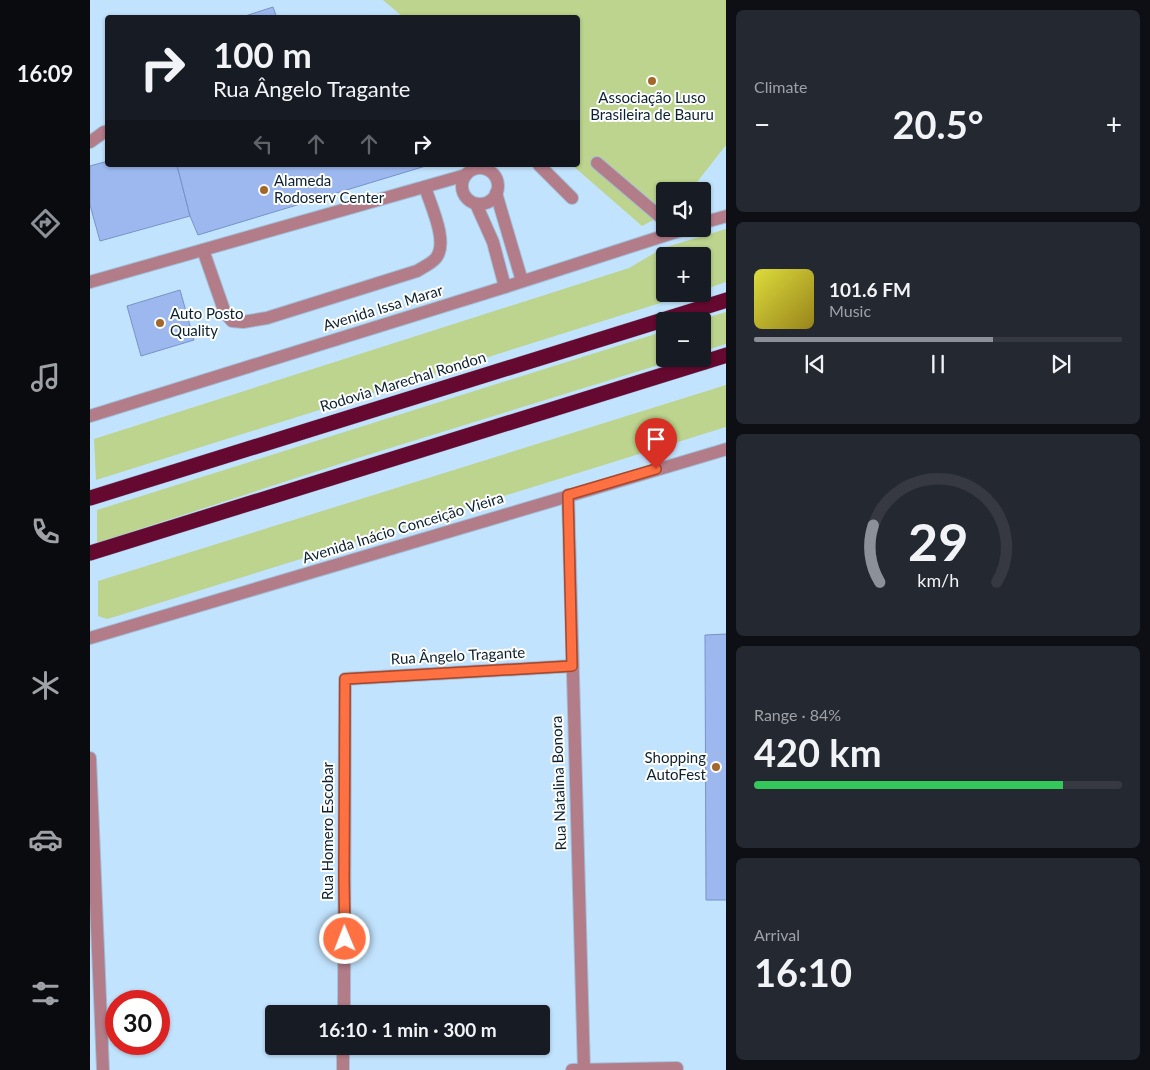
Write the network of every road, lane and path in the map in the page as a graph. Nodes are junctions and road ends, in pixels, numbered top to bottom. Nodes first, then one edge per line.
1 (105, 131) edge
2 (90, 142) edge
3 (597, 163) dead end
4 (483, 167) edge
5 (541, 167) edge
6 (466, 175) junction
7 (425, 187) junction
8 (496, 192) junction
9 (572, 198) dead end
10 (476, 204) junction
11 (656, 213) edge
12 (726, 216) edge
13 (711, 220) edge
14 (657, 237) edge
15 (203, 250) junction
16 (522, 281) junction
17 (90, 282) edge
18 (505, 287) junction
19 (726, 300) edge
20 (726, 355) edge
21 (90, 416) edge
22 (726, 449) edge
23 (568, 495) junction
24 (90, 498) edge
25 (90, 552) edge
26 (90, 638) edge
27 (572, 666) junction
28 (345, 679) joint
29 (90, 758) edge
30 (344, 1005) edge
31 (343, 1055) edge
32 (677, 1068) dead end
33 (103, 1070) edge
34 (343, 1070) edge
35 (572, 1070) edge
36 (584, 1070) edge

1 - 2 street
3 - 11 street
4 - 6 street
4 - 8 street
5 - 9 street
6 - 7 street
6 - 10 street
7 - 15 street
7 - 15 street
8 - 10 street
8 - 16 street
10 - 18 street
12 - 13 street
14 - 16 street, Avenida Issa Marar
15 - 17 street
16 - 18 street, Avenida Issa Marar
18 - 21 street, Avenida Issa Marar
19 - 24 highway, Rodovia Marechal Rondon
20 - 25 highway
22 - 23 street, Avenida Inácio Conceição Vieira
23 - 26 street, Avenida Inácio Conceição Vieira
23 - 27 street, Rua Natalina Bonora
27 - 28 street, Rua Ângelo Tragante
27 - 36 street, Rua Natalina Bonora
28 - 30 street, Rua Homero Escobar
29 - 33 street
31 - 34 street
32 - 36 street
35 - 36 street

